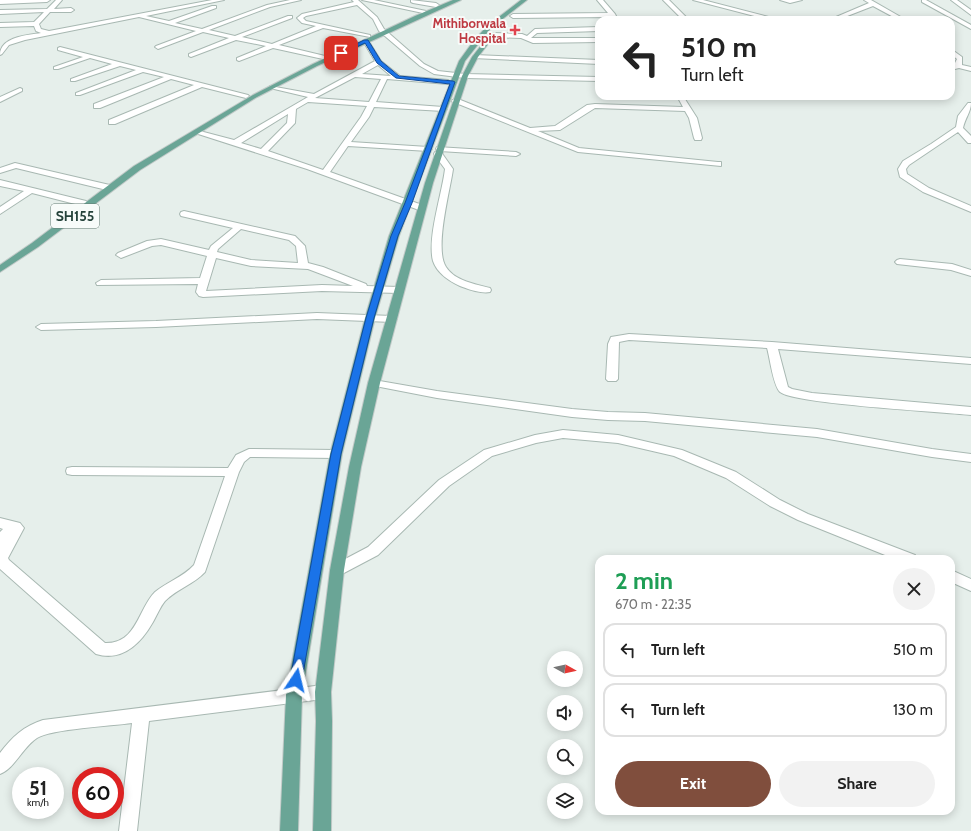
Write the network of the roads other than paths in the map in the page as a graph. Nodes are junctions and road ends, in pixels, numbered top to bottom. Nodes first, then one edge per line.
1 (47, 0) edge
2 (59, 0) edge
3 (221, 0) edge
4 (298, 0) edge
5 (365, 0) edge
6 (408, 0) edge
7 (451, 0) edge
8 (458, 0) edge
9 (524, 0) edge
10 (533, 0) edge
11 (600, 0) edge
12 (666, 0) edge
13 (696, 0) edge
14 (784, 0) edge
15 (799, 0) edge
16 (867, 0) edge
17 (954, 0) edge
18 (379, 1) edge
19 (924, 1) edge
20 (0, 2) edge
21 (357, 2) edge
22 (872, 4) junction
23 (436, 5) junction
24 (214, 8) dead end
25 (364, 8) junction
26 (71, 10) dead end
27 (49, 11) junction
28 (423, 11) junction
29 (0, 12) edge
30 (971, 13) edge
31 (594, 15) joint
32 (613, 15) joint
33 (135, 16) junction
34 (513, 16) junction
35 (682, 16) edge
36 (761, 16) edge
37 (842, 16) edge
38 (895, 16) edge
39 (951, 16) edge
40 (955, 16) edge
41 (290, 17) dead end
42 (971, 17) edge
43 (955, 18) edge
44 (171, 22) junction
45 (36, 24) junction
46 (0, 25) edge
47 (322, 26) junction
48 (971, 27) edge
49 (595, 29) edge
50 (204, 30) junction
51 (383, 31) junction
52 (48, 33) junction
53 (491, 35) junction
54 (238, 38) junction
55 (367, 38) junction
56 (528, 38) junction
57 (595, 40) edge
58 (274, 46) junction
59 (158, 47) dead end
60 (60, 49) dead end
61 (0, 53) edge
62 (955, 54) edge
63 (191, 55) dead end
64 (91, 56) junction
65 (323, 57) junction
66 (475, 57) junction
67 (239, 59) dead end
68 (379, 62) junction
69 (595, 62) edge
70 (119, 64) junction
71 (955, 65) edge
72 (958, 66) junction
73 (955, 67) edge
74 (56, 68) dead end
75 (971, 69) edge
76 (142, 70) junction
77 (465, 76) junction
78 (170, 77) junction
79 (348, 77) junction
80 (385, 77) junction
81 (397, 77) junction
82 (455, 79) junction
83 (595, 79) edge
84 (72, 80) dead end
85 (200, 85) junction
86 (272, 86) junction
87 (20, 90) dead end
88 (78, 94) dead end
89 (246, 96) junction
90 (315, 96) junction
91 (0, 100) edge
92 (308, 100) junction
93 (682, 100) edge
94 (331, 102) junction
95 (455, 102) junction
96 (371, 104) junction
97 (97, 106) dead end
98 (292, 108) junction
99 (443, 109) junction
100 (687, 109) junction
101 (969, 109) edge
102 (112, 122) dead end
103 (958, 128) junction
104 (526, 129) junction
105 (196, 132) junction
106 (969, 137) edge
107 (698, 138) dead end
108 (235, 143) junction
109 (346, 144) junction
110 (167, 147) junction
111 (428, 148) junction
112 (439, 151) junction
113 (263, 152) junction
114 (516, 154) dead end
115 (718, 164) dead end
116 (0, 170) edge
117 (325, 173) junction
118 (0, 182) edge
119 (108, 187) junction
120 (31, 190) junction
121 (83, 203) junction
122 (408, 203) junction
123 (422, 208) junction
124 (971, 209) edge
125 (0, 211) edge
126 (184, 214) dead end
127 (240, 226) junction
128 (211, 254) junction
129 (121, 255) dead end
130 (0, 261) edge
131 (900, 262) dead end
132 (304, 265) junction
133 (0, 269) edge
134 (971, 273) edge
135 (204, 281) junction
136 (101, 283) dead end
137 (400, 288) junction
138 (375, 289) junction
139 (486, 290) dead end
140 (370, 318) junction
141 (392, 319) junction
142 (41, 328) dead end
143 (772, 345) junction
144 (971, 361) edge
145 (612, 379) dead end
146 (374, 383) junction
147 (971, 411) edge
148 (336, 454) junction
149 (971, 458) edge
150 (72, 471) dead end
151 (233, 472) junction
152 (0, 523) edge
153 (15, 527) junction
154 (0, 539) edge
155 (900, 555) edge
156 (337, 570) junction
157 (955, 578) edge
158 (971, 585) edge
159 (323, 692) junction
160 (294, 695) junction
161 (141, 714) junction
162 (0, 766) edge
163 (128, 831) edge
164 (289, 831) edge
165 (322, 831) edge

1 - 20 street
2 - 27 street
3 - 33 street
4 - 50 street
5 - 18 street
6 - 23 street
7 - 23 main road, SH155
8 - 51 main road, SH155
9 - 82 main road
10 - 34 main road
11 - 32 street
12 - 35 street
13 - 36 street
14 - 15 street
16 - 22 street
17 - 30 street
18 - 25 street
18 - 28 street
19 - 39 street
21 - 25 street
21 - 47 street
22 - 37 street
22 - 38 street
23 - 28 main road, SH155
24 - 44 street
25 - 51 street
26 - 27 street
27 - 29 street
27 - 45 street
28 - 51 main road, SH155
31 - 32 street
31 - 34 street
33 - 44 street
33 - 52 street
34 - 53 main road
40 - 42 street
41 - 54 street
43 - 48 street
44 - 50 street
45 - 46 street
45 - 52 street
47 - 55 street
47 - 58 street
49 - 56 street
50 - 54 street
50 - 59 street
51 - 55 main road, SH155
51 - 82 street
52 - 61 street
53 - 56 street
53 - 66 main road
54 - 58 street
54 - 63 street
55 - 65 main road, SH155
55 - 68 street
55 - 86 main road, SH155
56 - 57 street
58 - 65 street
58 - 67 street
60 - 64 street
62 - 72 street
64 - 70 street
64 - 74 street
65 - 89 main road, SH155
66 - 69 street
66 - 77 main road
68 - 79 street
68 - 81 street
70 - 76 street
70 - 84 street
71 - 72 street
72 - 73 street
72 - 75 street
76 - 78 street
76 - 88 street
77 - 82 street
77 - 83 street
77 - 95 main road
78 - 85 street
78 - 97 street
79 - 80 street
79 - 90 street
79 - 94 street
80 - 81 street
80 - 96 street
81 - 82 street
82 - 99 main road
85 - 89 street
85 - 102 street
86 - 90 street
86 - 105 main road, SH155
87 - 91 street
89 - 110 main road, SH155
90 - 92 street
92 - 94 street
92 - 98 street
93 - 100 street
94 - 96 street
95 - 104 street
95 - 112 main road
96 - 99 street
96 - 109 street
98 - 108 street
98 - 113 street
99 - 111 main road
100 - 104 street
100 - 107 street
101 - 103 street
103 - 106 street
103 - 124 street
104 - 115 street
105 - 108 street
105 - 110 main road, SH155
108 - 113 street
109 - 111 street
109 - 117 street
110 - 119 main road, SH155
111 - 122 main road
112 - 114 street
112 - 123 main road
112 - 139 street
113 - 117 street
116 - 119 street
117 - 122 street
118 - 120 street
119 - 121 main road, SH155
119 - 133 main road, SH155
120 - 121 street
120 - 125 street
121 - 130 main road, SH155
122 - 123 street
122 - 138 main road
123 - 137 main road
126 - 127 street
127 - 128 street
127 - 132 street
128 - 129 street
128 - 132 street
128 - 135 street
131 - 134 street
132 - 138 street
135 - 136 street
135 - 138 street
137 - 138 street
137 - 141 main road
138 - 140 main road
140 - 141 street
140 - 142 street
140 - 148 main road
141 - 146 main road
143 - 144 street
143 - 145 street
143 - 147 street
146 - 149 street
146 - 156 main road
148 - 151 street
148 - 160 main road
150 - 151 street
151 - 153 street
152 - 153 street
153 - 154 street
155 - 156 street
156 - 159 main road
157 - 158 street
159 - 160 street
159 - 165 main road
160 - 161 street
160 - 164 main road
161 - 162 street
161 - 163 street

